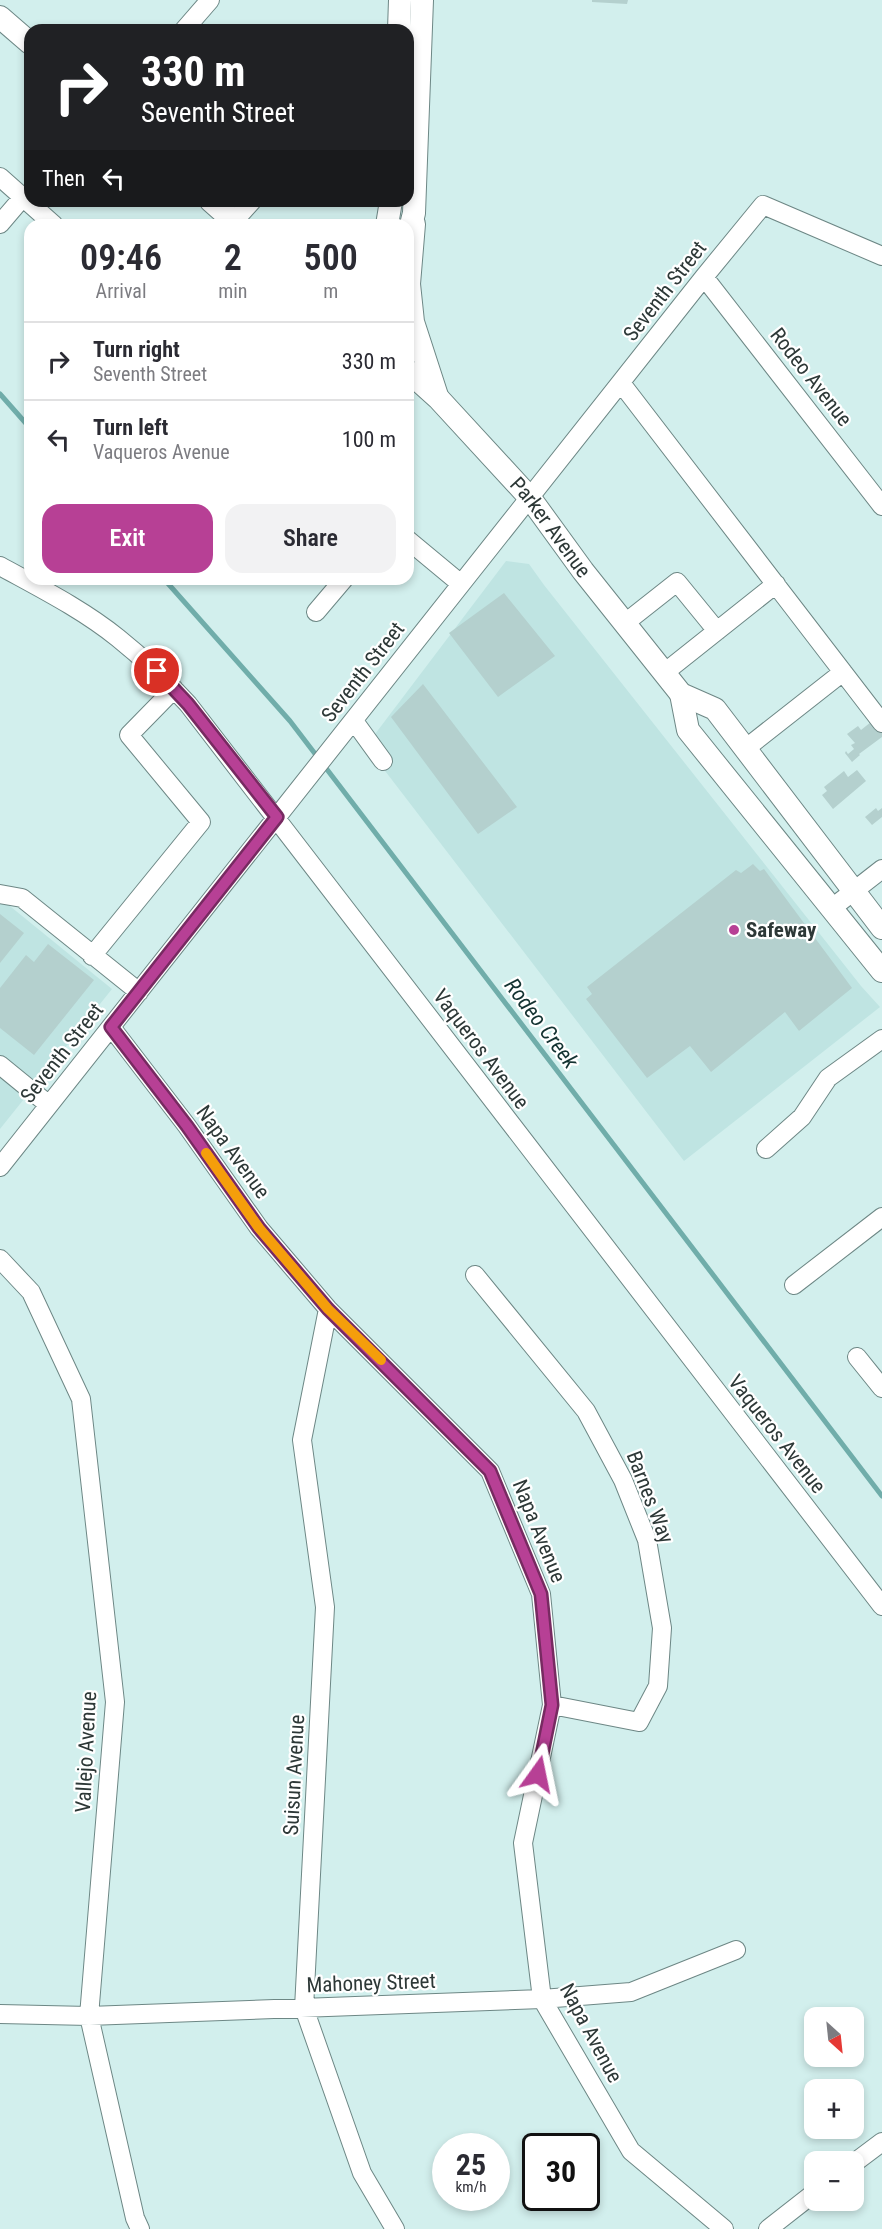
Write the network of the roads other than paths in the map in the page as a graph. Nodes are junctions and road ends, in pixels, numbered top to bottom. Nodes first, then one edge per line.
1 (210, 0) edge
2 (400, 0) edge
3 (422, 0) edge
4 (0, 17) edge
5 (189, 24) edge
6 (399, 24) edge
7 (24, 38) edge
8 (0, 177) edge
9 (23, 197) joint
10 (34, 207) edge
11 (218, 207) edge
12 (414, 213) junction
13 (47, 219) edge
14 (231, 219) edge
15 (412, 219) edge
16 (414, 219) edge
17 (0, 224) edge
18 (882, 256) edge
19 (704, 277) junction
20 (414, 325) edge
21 (414, 376) edge
22 (621, 383) junction
23 (438, 398) junction
24 (530, 498) junction
25 (882, 506) edge
26 (414, 545) edge
27 (0, 566) edge
28 (24, 579) edge
29 (461, 584) junction
30 (35, 585) edge
31 (339, 585) edge
32 (776, 585) junction
33 (315, 612) dead end
34 (625, 624) junction
35 (717, 630) junction
36 (843, 672) junction
37 (664, 673) junction
38 (174, 689) junction
39 (681, 694) junction
40 (354, 721) junction
41 (882, 723) edge
42 (746, 749) junction
43 (383, 761) dead end
44 (277, 817) junction
45 (882, 868) edge
46 (854, 890) junction
47 (0, 894) edge
48 (832, 908) junction
49 (882, 928) edge
50 (92, 956) junction
51 (882, 971) edge
52 (139, 992) junction
53 (111, 1027) junction
54 (882, 1039) edge
55 (0, 1065) edge
56 (49, 1105) junction
57 (766, 1149) dead end
58 (0, 1167) edge
59 (882, 1216) edge
60 (0, 1259) edge
61 (476, 1275) dead end
62 (794, 1285) dead end
63 (328, 1309) junction
64 (857, 1357) dead end
65 (879, 1380) edge
66 (882, 1606) edge
67 (552, 1705) junction
68 (736, 1950) dead end
69 (542, 1999) junction
70 (304, 2008) junction
71 (0, 2014) edge
72 (89, 2016) junction
73 (882, 2142) edge
74 (864, 2156) edge
75 (804, 2201) edge
76 (140, 2229) edge
77 (395, 2229) edge
78 (724, 2229) edge
79 (768, 2229) edge

1 - 5 street
2 - 6 main road
3 - 12 main road
4 - 7 main road
8 - 9 street
9 - 17 street
10 - 13 street
11 - 14 main road
12 - 15 main road
12 - 16 main road
18 - 19 street, Seventh Street
19 - 22 street, Seventh Street
19 - 25 street, Rodeo Avenue
20 - 23 main road
21 - 23 main road, Parker Avenue
22 - 24 street, Seventh Street
22 - 32 street
23 - 24 main road, Parker Avenue
24 - 29 street, Seventh Street
24 - 34 main road, Parker Avenue
26 - 29 street
27 - 28 street, Vaqueros Avenue
29 - 40 street, Seventh Street
30 - 38 street, Vaqueros Avenue
31 - 33 street
32 - 35 street
32 - 36 street
34 - 35 street
34 - 37 main road, Parker Avenue
35 - 37 street
36 - 41 street
36 - 42 street
37 - 39 main road, Parker Avenue
38 - 44 street, Vaqueros Avenue
38 - 50 street
39 - 42 main road, Parker Avenue
39 - 48 main road, Parker Avenue
40 - 43 street
40 - 44 street, Seventh Street
42 - 46 main road, Parker Avenue
44 - 52 street, Seventh Street
44 - 66 street, Vaqueros Avenue
45 - 46 street
46 - 48 street
46 - 49 main road, Parker Avenue
47 - 50 street
48 - 51 main road, Parker Avenue
50 - 52 street
52 - 53 street, Seventh Street
53 - 56 street, Seventh Street
53 - 63 street, Napa Avenue
54 - 57 street
55 - 56 street
56 - 58 street, Seventh Street
59 - 62 street
60 - 72 street, Vallejo Avenue
61 - 67 street, Barnes Way
63 - 67 street, Napa Avenue
63 - 70 street, Suisun Avenue
64 - 65 street
67 - 69 street, Napa Avenue
68 - 69 street, Mahoney Street
69 - 70 street, Mahoney Street
69 - 78 street, Napa Avenue
70 - 72 street, Mahoney Street
70 - 77 street, Suisun Avenue
71 - 72 street, Mahoney Street
72 - 76 street, Vallejo Avenue
73 - 74 street
75 - 79 street

